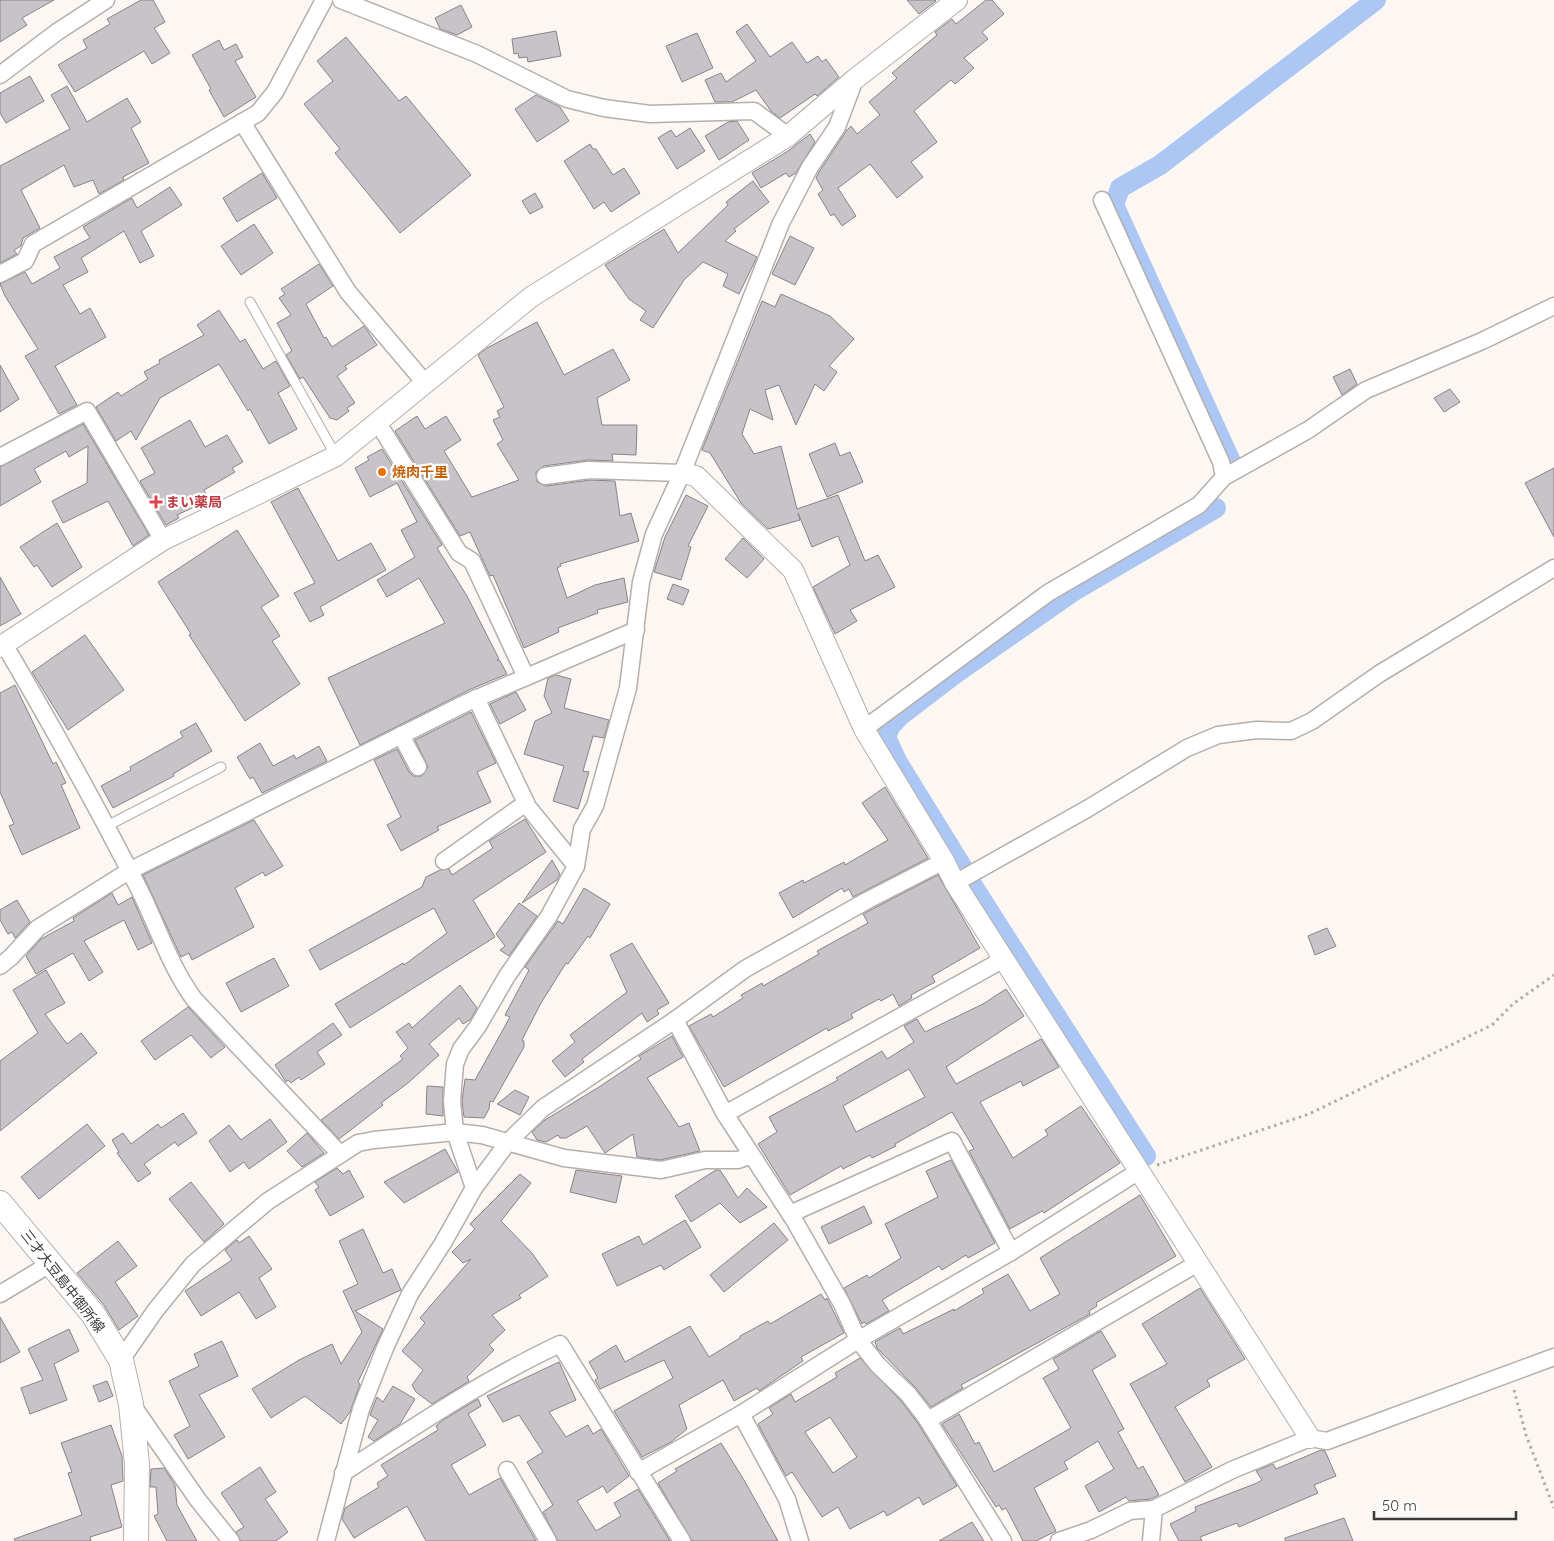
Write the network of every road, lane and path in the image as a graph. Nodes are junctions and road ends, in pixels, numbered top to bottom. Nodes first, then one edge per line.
1 (324, 0) edge
2 (341, 0) edge
3 (958, 0) edge
4 (104, 1) edge
5 (0, 75) edge
6 (855, 78) junction
7 (242, 122) junction
8 (788, 136) junction
9 (1102, 200) dead end
10 (0, 274) edge
11 (250, 302) dead end
12 (1554, 306) edge
13 (426, 384) junction
14 (378, 423) junction
15 (0, 456) edge
16 (336, 456) junction
17 (682, 473) junction
18 (545, 476) dead end
19 (1224, 477) junction
20 (163, 540) junction
21 (1554, 568) edge
22 (636, 630) junction
23 (2, 646) edge
24 (526, 677) junction
25 (476, 698) junction
26 (864, 729) junction
27 (401, 735) junction
28 (221, 767) dead end
29 (418, 767) dead end
30 (526, 803) junction
31 (105, 827) junction
32 (444, 861) dead end
33 (944, 861) junction
34 (576, 866) junction
35 (129, 871) junction
36 (955, 884) junction
37 (1004, 959) junction
38 (0, 966) edge
39 (1554, 975) edge
40 (675, 1020) junction
41 (725, 1114) junction
42 (455, 1132) junction
43 (509, 1142) junction
44 (340, 1154) junction
45 (750, 1156) junction
46 (1139, 1171) junction
47 (474, 1188) junction
48 (0, 1203) edge
49 (790, 1214) junction
50 (1011, 1252) junction
51 (1198, 1263) junction
52 (50, 1264) junction
53 (0, 1294) edge
54 (858, 1340) junction
55 (1554, 1358) edge
56 (121, 1360) junction
57 (1510, 1373) junction
58 (131, 1404) junction
59 (742, 1414) junction
60 (928, 1420) junction
61 (1318, 1439) junction
62 (507, 1470) dead end
63 (638, 1472) junction
64 (343, 1473) junction
65 (1554, 1508) edge
66 (1154, 1509) junction
67 (136, 1541) edge
68 (231, 1541) edge
69 (326, 1541) edge
70 (548, 1541) edge
71 (682, 1541) edge
72 (800, 1541) edge
73 (1003, 1541) edge
74 (1059, 1541) edge
75 (1151, 1541) edge

1 - 7 street
2 - 8 street
3 - 6 street
4 - 5 street
6 - 8 street
6 - 17 street
7 - 10 street
7 - 13 street
8 - 13 street
9 - 19 street
11 - 16 lane
12 - 19 street
13 - 14 street
14 - 16 street
14 - 24 street
15 - 20 street
16 - 20 street
17 - 18 street
17 - 22 street
17 - 26 street
19 - 26 street
20 - 23 street
21 - 36 street
22 - 24 street
22 - 34 street
23 - 31 street
24 - 25 street
25 - 27 street
25 - 30 street
26 - 33 street
27 - 29 street
27 - 35 street
28 - 31 lane
30 - 32 street
30 - 34 street
31 - 35 street
33 - 36 street
33 - 40 street
34 - 42 street
35 - 38 street
35 - 44 street
36 - 37 street
37 - 41 street
37 - 46 street
39 - 46 path
40 - 41 street
40 - 43 street
41 - 45 street
42 - 43 street
42 - 44 street
42 - 47 street
43 - 45 street
43 - 47 street
44 - 56 street
45 - 49 street
46 - 50 street
46 - 51 street
47 - 64 street
48 - 52 main road, 三才大豆島中御所線
49 - 50 street
49 - 54 street
50 - 54 street
51 - 60 street
51 - 61 street
52 - 53 street
52 - 56 main road, 三才大豆島中御所線
54 - 59 street
54 - 60 street
55 - 57 street
56 - 58 main road, 三才大豆島中御所線
57 - 61 street
57 - 65 path
58 - 67 main road, 三才大豆島中御所線
58 - 68 street
59 - 63 street
59 - 72 street
60 - 73 street
61 - 66 street
62 - 70 street
63 - 64 street
63 - 71 street
64 - 69 street
66 - 74 street
66 - 75 street

